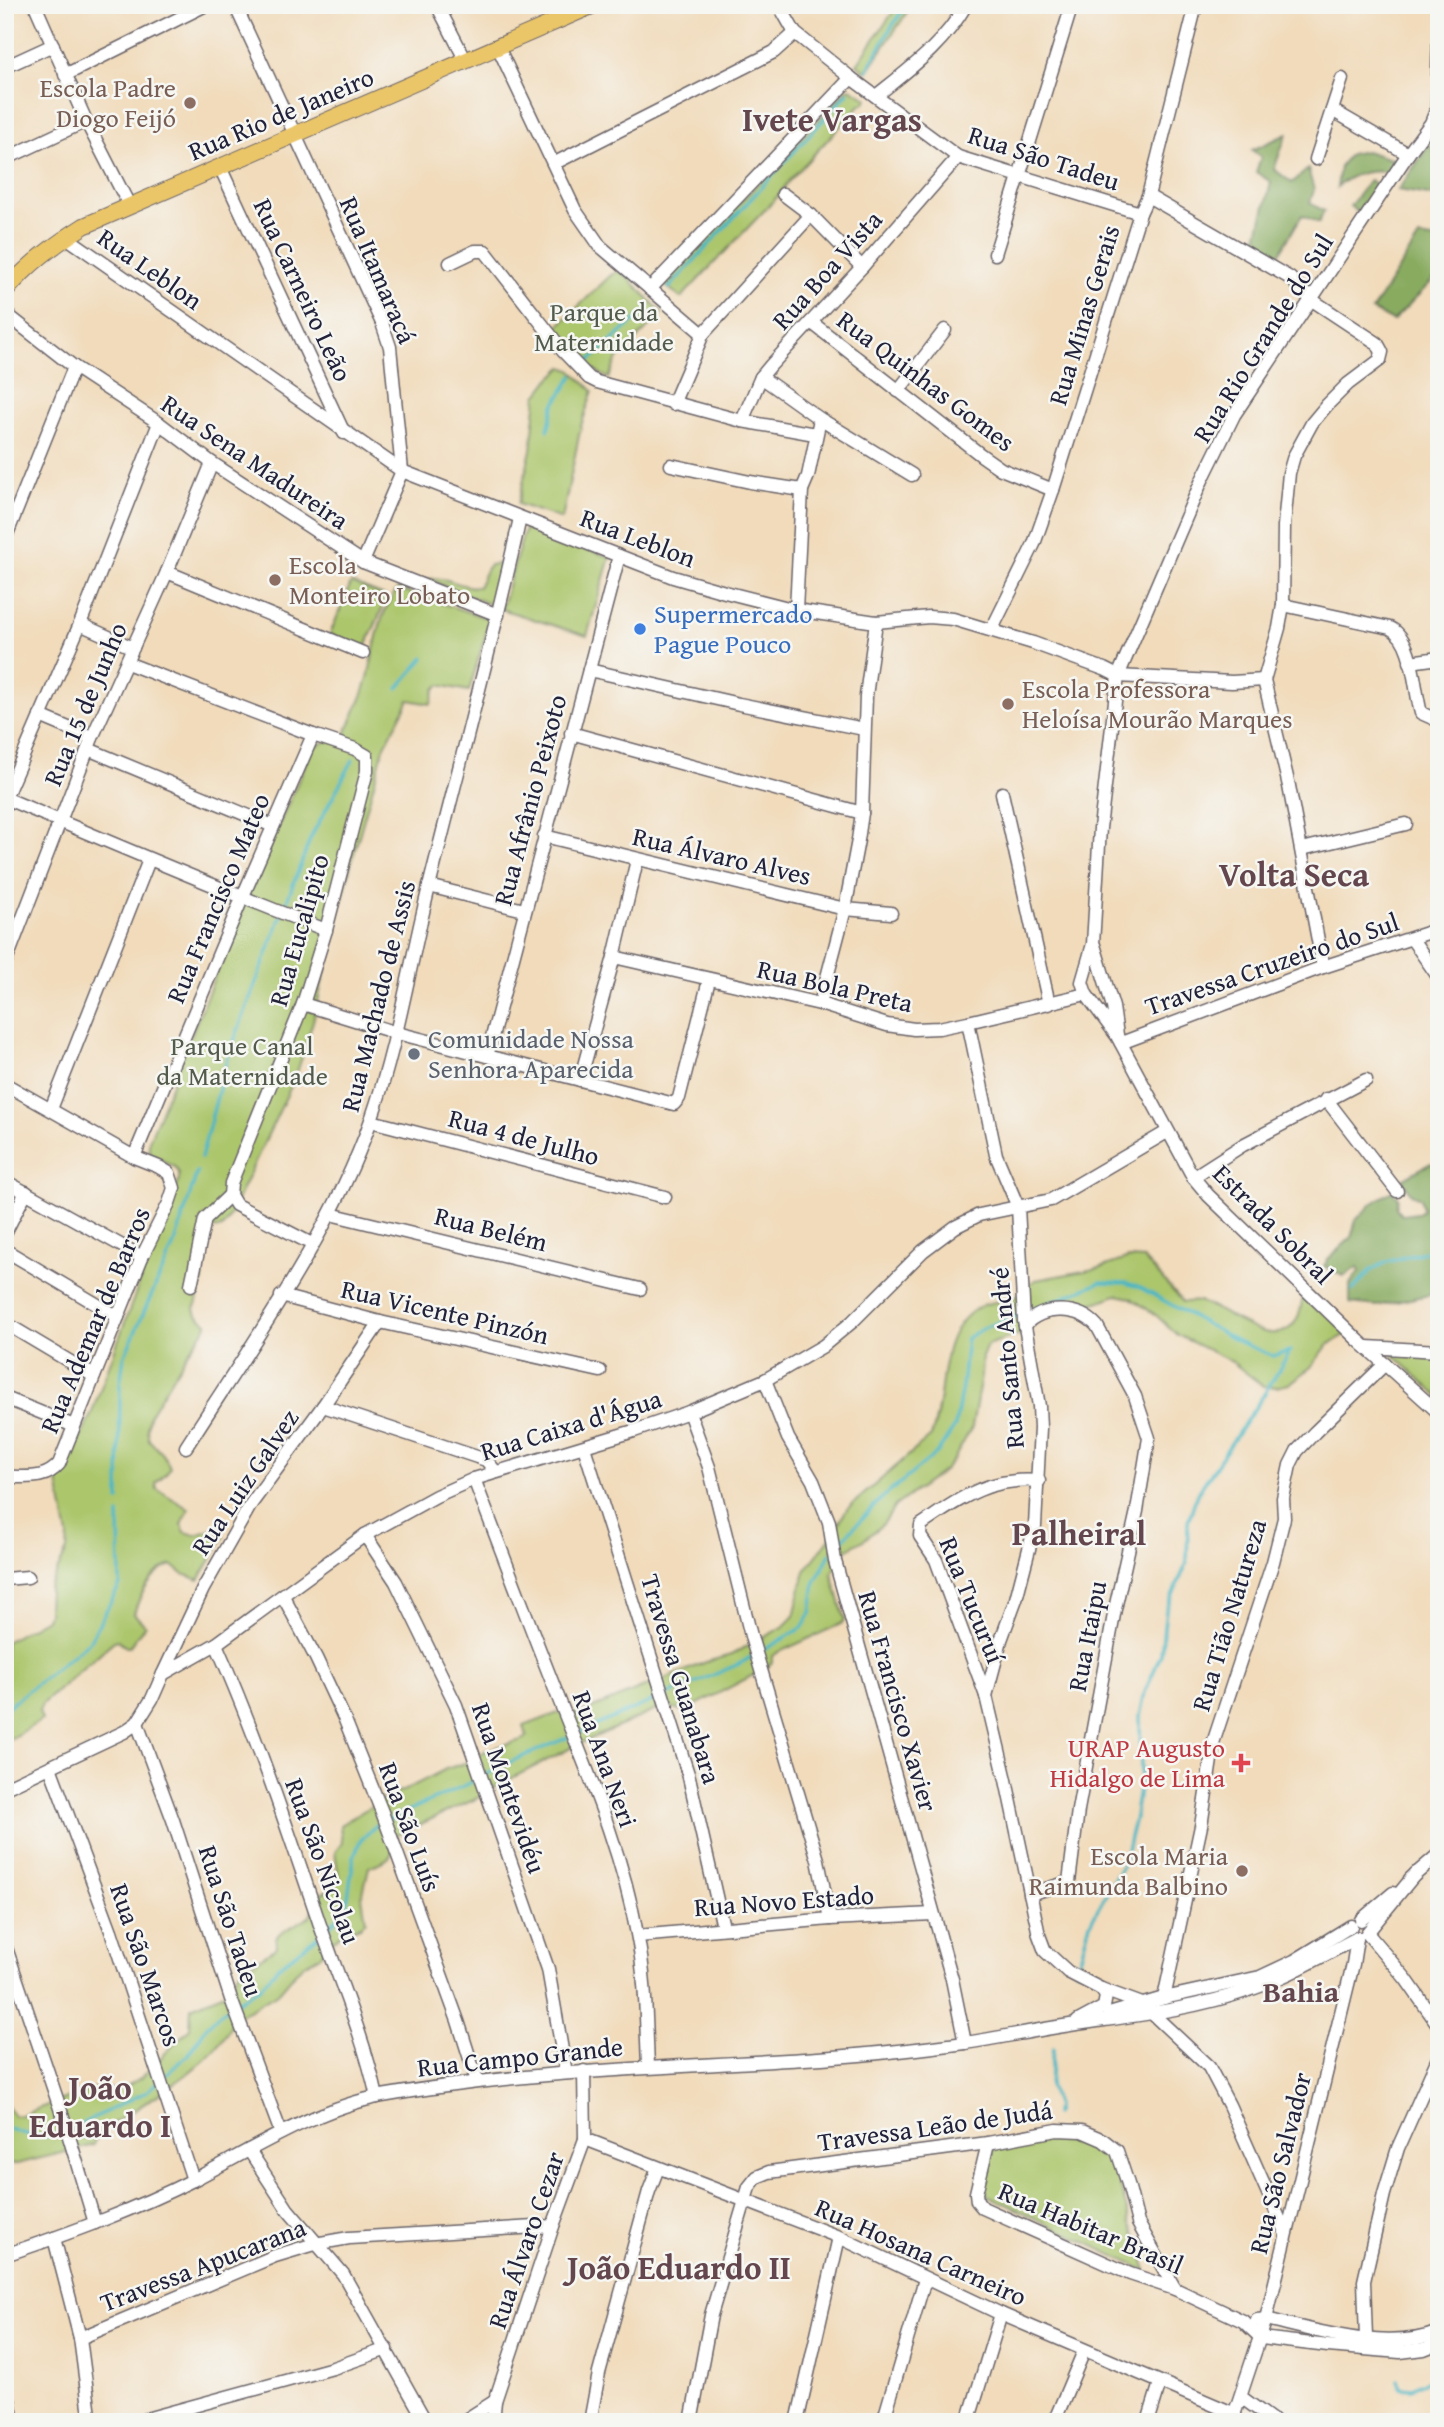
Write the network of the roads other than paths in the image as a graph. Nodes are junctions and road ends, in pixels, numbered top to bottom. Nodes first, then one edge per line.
1 (35, 5) edge
2 (206, 5) edge
3 (235, 5) edge
4 (437, 5) edge
5 (594, 5) edge
6 (779, 5) edge
7 (966, 5) edge
8 (1072, 5) edge
9 (1196, 5) edge
10 (568, 10) edge
11 (1439, 30) edge
12 (795, 33) junction
13 (52, 45) junction
14 (498, 47) junction
15 (466, 61) junction
16 (5, 67) edge
17 (65, 75) junction
18 (1342, 79) dead end
19 (853, 80) junction
20 (872, 93) junction
21 (1332, 110) junction
22 (86, 121) junction
23 (294, 134) junction
24 (1408, 154) junction
25 (958, 158) junction
26 (5, 159) edge
27 (1317, 159) dead end
28 (555, 163) junction
29 (220, 167) junction
30 (1020, 178) junction
31 (783, 194) dead end
32 (1148, 196) junction
33 (129, 205) junction
34 (1140, 213) junction
35 (811, 215) junction
36 (66, 237) junction
37 (995, 254) dead end
38 (450, 263) dead end
39 (862, 267) junction
40 (5, 292) edge
41 (656, 294) junction
42 (1312, 300) junction
43 (5, 313) edge
44 (811, 322) junction
45 (945, 330) dead end
46 (703, 334) junction
47 (74, 367) junction
48 (761, 377) junction
49 (898, 391) junction
50 (673, 404) junction
51 (820, 419) junction
52 (742, 421) junction
53 (159, 423) junction
54 (345, 433) junction
55 (815, 434) junction
56 (212, 463) junction
57 (671, 465) dead end
58 (402, 471) junction
59 (912, 475) dead end
60 (802, 490) junction
61 (1053, 490) junction
62 (520, 518) junction
63 (5, 539) edge
64 (619, 556) junction
65 (363, 562) junction
66 (167, 572) junction
67 (1283, 605) junction
68 (796, 610) junction
69 (498, 615) junction
70 (876, 622) junction
71 (80, 624) junction
72 (992, 629) junction
73 (133, 648) junction
74 (363, 653) dead end
75 (1439, 658) edge
76 (1410, 662) junction
77 (127, 663) junction
78 (589, 670) junction
79 (1118, 676) junction
80 (1264, 680) junction
81 (40, 716) junction
82 (1439, 721) edge
83 (864, 729) junction
84 (571, 733) junction
85 (313, 735) junction
86 (90, 743) junction
87 (1002, 793) dead end
88 (5, 798) edge
89 (862, 813) junction
90 (61, 821) junction
91 (1406, 824) dead end
92 (273, 826) junction
93 (544, 836) junction
94 (1302, 849) junction
95 (149, 860) junction
96 (637, 860) junction
97 (429, 886) junction
98 (243, 896) junction
99 (845, 909) junction
100 (524, 910) junction
101 (891, 913) dead end
102 (1439, 929) edge
103 (326, 930) junction
104 (1412, 939) junction
105 (1093, 944) junction
106 (614, 957) junction
107 (5, 964) edge
108 (1323, 967) junction
109 (1101, 971) junction
110 (1084, 974) junction
111 (1439, 978) edge
112 (709, 980) junction
113 (1086, 994) junction
114 (303, 1004) junction
115 (820, 1004) junction
116 (1049, 1004) junction
117 (1114, 1007) junction
118 (1098, 1011) junction
119 (968, 1023) junction
120 (397, 1033) junction
121 (1119, 1039) junction
122 (486, 1056) junction
123 (580, 1080) junction
124 (1366, 1080) dead end
125 (5, 1084) edge
126 (1326, 1099) junction
127 (51, 1109) junction
128 (371, 1121) junction
129 (1167, 1132) junction
130 (134, 1157) junction
131 (1193, 1177) junction
132 (5, 1181) edge
133 (1396, 1191) dead end
134 (26, 1192) junction
135 (230, 1195) junction
136 (665, 1197) dead end
137 (1018, 1207) junction
138 (330, 1214) junction
139 (5, 1233) edge
140 (312, 1244) junction
141 (5, 1251) edge
142 (142, 1257) junction
143 (191, 1285) dead end
144 (640, 1289) dead end
145 (281, 1296) junction
146 (118, 1317) junction
147 (1024, 1317) junction
148 (380, 1322) junction
149 (5, 1323) edge
150 (1363, 1344) junction
151 (1439, 1351) edge
152 (1385, 1364) junction
153 (600, 1371) dead end
154 (94, 1376) junction
155 (765, 1380) junction
156 (5, 1398) edge
157 (323, 1406) junction
158 (689, 1412) junction
159 (1439, 1413) edge
160 (74, 1426) junction
161 (186, 1447) dead end
162 (584, 1447) junction
163 (496, 1472) junction
164 (5, 1477) edge
165 (474, 1479) junction
166 (1038, 1481) junction
167 (365, 1535) junction
168 (27, 1577) dead end
169 (5, 1579) edge
170 (283, 1596) junction
171 (216, 1644) junction
172 (163, 1674) junction
173 (986, 1696) junction
174 (137, 1723) junction
175 (50, 1767) junction
176 (5, 1788) edge
177 (1439, 1854) edge
178 (1030, 1894) junction
179 (933, 1914) junction
180 (830, 1919) junction
181 (723, 1927) junction
182 (1359, 1929) junction
183 (638, 1936) junction
184 (5, 1945) edge
185 (1101, 1989) junction
186 (1164, 1997) junction
187 (1142, 2004) junction
188 (1152, 2014) junction
189 (1071, 2025) junction
190 (1439, 2026) edge
191 (965, 2043) junction
192 (1439, 2056) edge
193 (648, 2066) junction
194 (584, 2071) junction
195 (566, 2073) junction
196 (477, 2081) junction
197 (377, 2097) junction
198 (281, 2133) junction
199 (585, 2139) junction
200 (988, 2143) junction
201 (249, 2150) junction
202 (658, 2168) junction
203 (193, 2180) junction
204 (746, 2202) junction
205 (95, 2223) junction
206 (553, 2226) junction
207 (1286, 2234) junction
208 (839, 2237) junction
209 (54, 2238) junction
210 (315, 2244) junction
211 (5, 2255) edge
212 (925, 2279) junction
213 (1175, 2289) junction
214 (1000, 2314) junction
215 (1266, 2319) junction
216 (1243, 2321) junction
217 (1439, 2332) edge
218 (80, 2338) junction
219 (1261, 2338) junction
220 (1366, 2338) junction
221 (1439, 2343) edge
222 (387, 2349) junction
223 (1084, 2351) junction
224 (5, 2379) edge
225 (1160, 2383) junction
226 (1241, 2397) junction
227 (495, 2401) junction
228 (1233, 2418) edge
229 (13, 2422) edge
230 (91, 2422) edge
231 (135, 2422) edge
232 (426, 2422) edge
233 (462, 2422) edge
234 (493, 2422) edge
235 (590, 2422) edge
236 (691, 2422) edge
237 (797, 2422) edge
238 (883, 2422) edge
239 (968, 2422) edge
240 (1054, 2422) edge
241 (1148, 2422) edge
242 (1275, 2422) edge

1 - 13 street, Rua Leblon
2 - 17 street
3 - 23 street, Rua Itamaracá
4 - 15 street
5 - 10 main road, Rua Rio de Janeiro
6 - 12 street, Rua São Tadeu
7 - 20 street
8 - 30 street
9 - 32 street, Rua Minas Gerais
10 - 14 main road, Rua Rio de Janeiro
11 - 24 street, Rua Rio Grande do Sul
12 - 19 street, Rua São Tadeu
12 - 28 street
13 - 16 street
13 - 17 street, Rua Leblon
14 - 15 main road, Rua Rio de Janeiro
14 - 28 street
15 - 23 main road, Rua Rio de Janeiro
17 - 22 street, Rua Leblon
18 - 21 street
19 - 20 street, Rua São Tadeu
19 - 41 street
20 - 25 street, Rua São Tadeu
21 - 24 street
21 - 27 street
22 - 26 street
22 - 33 street, Rua Leblon
23 - 29 main road, Rua Rio de Janeiro
23 - 58 street, Rua Itamaracá
24 - 42 street, Rua Rio Grande do Sul
25 - 30 street, Rua São Tadeu
25 - 39 street, Rua Boa Vista
28 - 41 street
29 - 33 main road, Rua Rio de Janeiro
29 - 54 street, Rua Carneiro Leão
30 - 34 street, Rua São Tadeu
30 - 37 street
31 - 35 street
32 - 34 street, Rua Minas Gerais
32 - 42 street
33 - 36 main road, Rua Rio de Janeiro
34 - 61 street, Rua Minas Gerais
35 - 39 street
35 - 46 street
36 - 40 main road, Rua Rio de Janeiro
36 - 54 street, Rua Leblon
38 - 50 street
39 - 44 street, Rua Boa Vista
41 - 46 street
42 - 67 street
42 - 79 street, Rua Rio Grande do Sul
43 - 47 street, Rua Sena Madureira
44 - 48 street, Rua Boa Vista
44 - 49 street, Rua Quinhas Gomes
45 - 49 street
46 - 50 street
47 - 53 street, Rua Sena Madureira
47 - 63 street
48 - 51 street
48 - 52 street, Rua Boa Vista
49 - 61 street, Rua Quinhas Gomes
50 - 52 street
51 - 55 street
51 - 59 street
52 - 55 street
53 - 56 street, Rua Sena Madureira
53 - 71 street
54 - 58 street, Rua Leblon
55 - 60 street
56 - 65 street, Rua Sena Madureira
56 - 66 street, Rua 15 de Junho
57 - 60 street
58 - 62 street, Rua Leblon
58 - 65 street
60 - 68 street
61 - 72 street, Rua Minas Gerais
62 - 64 street, Rua Leblon
62 - 69 street, Rua Machado de Assis
64 - 68 street, Rua Leblon
64 - 78 street, Rua Afrânio Peixoto
65 - 69 street, Rua Sena Madureira
66 - 73 street, Rua 15 de Junho
66 - 74 street
67 - 76 street
67 - 80 street
68 - 70 street, Rua Leblon
69 - 97 street, Rua Machado de Assis
70 - 72 street, Rua Leblon
70 - 83 street
71 - 73 street
71 - 81 street
72 - 79 street, Rua Leblon
73 - 77 street, Rua 15 de Junho
75 - 76 street
76 - 82 street
77 - 85 street
77 - 86 street, Rua 15 de Junho
78 - 83 street
78 - 84 street, Rua Afrânio Peixoto
79 - 80 street, Rua Leblon
79 - 105 street, Estrada Sobral
80 - 94 street
81 - 86 street
81 - 88 street
83 - 89 street
84 - 89 street
84 - 93 street, Rua Afrânio Peixoto
85 - 92 street, Rua Francisco Mateo
85 - 103 street, Rua Eucalipito
86 - 90 street, Rua 15 de Junho
86 - 92 street
87 - 116 street
88 - 90 street
89 - 99 street
90 - 95 street
90 - 107 street, Rua 15 de Junho
91 - 94 street
92 - 98 street, Rua Francisco Mateo
93 - 96 street, Rua Álvaro Alves
93 - 100 street, Rua Afrânio Peixoto
94 - 108 street
95 - 98 street
95 - 127 street
96 - 99 street, Rua Álvaro Alves
96 - 106 street
97 - 100 street
97 - 120 street, Rua Machado de Assis
98 - 103 street
98 - 130 street, Rua Francisco Mateo
99 - 101 street, Rua Álvaro Alves
99 - 115 street
100 - 122 street, Rua Afrânio Peixoto
102 - 104 street, Travessa Cruzeiro do Sul
103 - 114 street, Rua Eucalipito
104 - 108 street, Travessa Cruzeiro do Sul
104 - 111 street
105 - 109 street, Estrada Sobral
105 - 110 street, Estrada Sobral
106 - 112 street, Rua Bola Preta
106 - 123 street
108 - 121 street, Travessa Cruzeiro do Sul
109 - 110 street
109 - 117 street, Estrada Sobral
110 - 113 street, Estrada Sobral
112 - 115 street, Rua Bola Preta
112 - 123 street
113 - 116 street, Rua Bola Preta
113 - 118 street, Estrada Sobral
114 - 120 street
114 - 135 street, Rua Eucalipito
115 - 119 street, Rua Bola Preta
116 - 119 street, Rua Bola Preta
117 - 118 street
117 - 121 street, Estrada Sobral
118 - 121 street, Estrada Sobral
119 - 137 street, Rua Santo André
120 - 122 street
120 - 128 street, Rua Machado de Assis
121 - 129 street, Estrada Sobral
122 - 123 street
124 - 126 street
125 - 127 street
126 - 131 street
126 - 133 street
127 - 130 street
128 - 136 street, Rua 4 de Julho
128 - 138 street, Rua Machado de Assis
129 - 131 street, Estrada Sobral
129 - 137 street, Rua Caixa d'Água
130 - 142 street, Rua Ademar de Barros
131 - 150 street, Estrada Sobral
132 - 134 street
134 - 139 street
134 - 142 street
135 - 140 street
135 - 143 street
137 - 147 street, Rua Santo André
137 - 155 street, Rua Caixa d'Água
138 - 140 street, Rua Machado de Assis
138 - 144 street, Rua Belém
140 - 145 street, Rua Machado de Assis
141 - 146 street
142 - 146 street, Rua Ademar de Barros
145 - 148 street, Rua Vicente Pinzón
145 - 161 street, Rua Machado de Assis
146 - 154 street, Rua Ademar de Barros
147 - 166 street, Rua Santo André
147 - 178 street, Rua Itaipu
148 - 153 street, Rua Vicente Pinzón
148 - 157 street, Rua Luiz Galvez
149 - 154 street
150 - 151 street
150 - 152 street, Estrada Sobral
152 - 159 street, Estrada Sobral
152 - 186 street, Rua Tião Natureza
154 - 160 street, Rua Ademar de Barros
155 - 158 street, Rua Caixa d'Água
155 - 179 street, Rua Francisco Xavier
156 - 160 street
157 - 163 street
157 - 172 street, Rua Luiz Galvez
158 - 162 street, Rua Caixa d'Água
158 - 180 street
160 - 164 street, Rua Ademar de Barros
162 - 163 street, Rua Caixa d'Água
162 - 181 street, Travessa Guanabara
163 - 165 street, Rua Caixa d'Água
165 - 167 street, Rua Caixa d'Água
165 - 183 street, Rua Ana Neri
166 - 173 street, Rua Santo André
166 - 173 street, Rua Tucuruí
167 - 170 street, Rua Caixa d'Água
167 - 195 street, Rua Montevidéu
168 - 169 street
170 - 171 street, Rua Caixa d'Água
170 - 196 street, Rua São Luís
171 - 172 street, Rua Caixa d'Água
171 - 197 street, Rua São Nicolau
172 - 174 street
173 - 178 street, Rua Santo André
174 - 175 street
174 - 198 street, Rua São Tadeu
175 - 176 street
175 - 203 street, Rua São Marcos
177 - 182 street, Rua Campo Grande
178 - 185 street, Rua Santo André
179 - 180 street, Rua Novo Estado
179 - 191 street, Rua Francisco Xavier
180 - 181 street, Rua Novo Estado
181 - 183 street, Rua Novo Estado
182 - 186 street, Rua Campo Grande
182 - 188 street, Rua Campo Grande
182 - 190 street
182 - 207 street, Rua São Salvador
183 - 193 street, Rua Ana Neri
184 - 205 street
185 - 187 street, Rua Santo André
185 - 189 street
186 - 187 street, Rua Campo Grande
187 - 188 street
187 - 189 street, Rua Campo Grande
188 - 189 street, Rua Campo Grande
188 - 207 street
189 - 191 street, Rua Campo Grande
191 - 193 street, Rua Campo Grande
192 - 220 street
193 - 194 street, Rua Campo Grande
194 - 195 street, Rua Campo Grande
194 - 199 street, Rua Álvaro Cezar
195 - 196 street, Rua Campo Grande
196 - 197 street, Rua Campo Grande
197 - 198 street, Rua Campo Grande
198 - 201 street, Rua Campo Grande
199 - 202 street, Rua Hosana Carneiro
199 - 206 street, Rua Álvaro Cezar
200 - 204 street, Travessa Leão de Judá
200 - 213 street, Rua Habitar Brasil
200 - 213 street, Travessa Leão de Judá
201 - 203 street, Rua Campo Grande
201 - 210 street
202 - 204 street, Rua Hosana Carneiro
202 - 235 street
203 - 205 street, Rua Campo Grande
204 - 208 street, Rua Hosana Carneiro
204 - 236 street, Travessa Leão de Judá
205 - 209 street, Rua Campo Grande
206 - 210 street, Travessa Apucarana
206 - 227 street, Rua Álvaro Cezar
207 - 215 street, Rua São Salvador
208 - 212 street, Rua Hosana Carneiro
208 - 237 street
209 - 211 street, Rua Campo Grande
209 - 218 street
210 - 218 street, Travessa Apucarana
210 - 222 street
212 - 214 street, Rua Hosana Carneiro
212 - 238 street
213 - 216 street, Rua Habitar Brasil
214 - 223 street, Rua Hosana Carneiro
214 - 239 street
215 - 216 street
215 - 219 street, Rua São Salvador
215 - 220 street
216 - 219 street, Rua Habitar Brasil
217 - 220 street
218 - 230 street
219 - 221 street
219 - 226 street, Rua São Salvador
222 - 231 street
222 - 232 street
223 - 225 street, Rua Hosana Carneiro
223 - 240 street
224 - 229 street
225 - 228 street, Rua Hosana Carneiro
225 - 241 street
226 - 228 street, Rua São Salvador
226 - 242 street
227 - 233 street
227 - 234 street, Rua Álvaro Cezar

